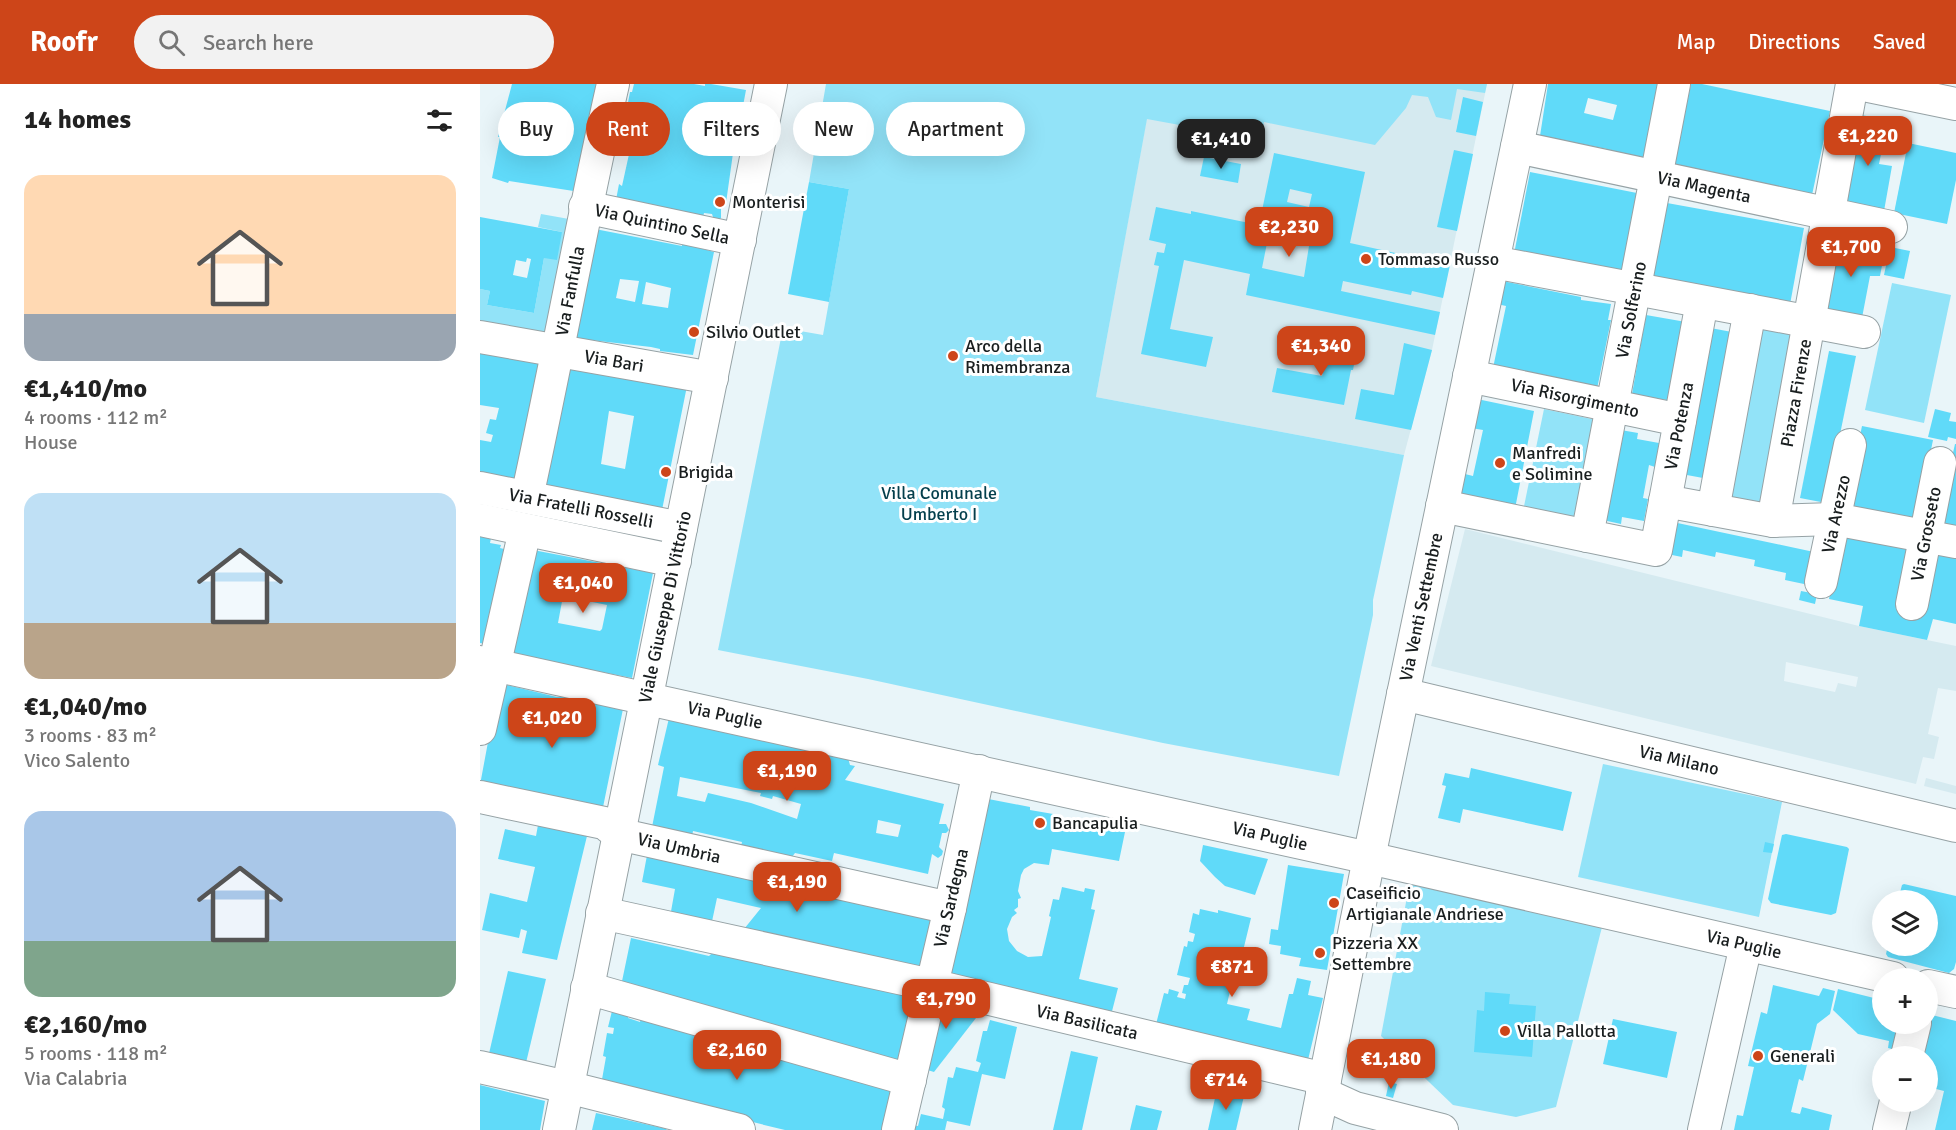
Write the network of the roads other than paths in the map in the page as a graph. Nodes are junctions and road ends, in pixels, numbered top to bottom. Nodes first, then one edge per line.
1 (613, 84) edge
2 (771, 84) edge
3 (1530, 84) edge
4 (1674, 84) edge
5 (1852, 84) edge
6 (1859, 84) edge
7 (1956, 104) edge
8 (1517, 147) junction
9 (1656, 177) junction
10 (585, 207) junction
11 (1829, 213) junction
12 (1891, 226) dead end
13 (740, 240) junction
14 (1493, 262) junction
15 (1635, 289) junction
16 (1702, 302) junction
17 (1750, 310) junction
18 (1809, 322) junction
19 (1864, 332) dead end
20 (480, 337) edge
21 (558, 351) junction
22 (1469, 376) junction
23 (712, 378) junction
24 (1612, 406) junction
25 (1680, 420) junction
26 (1850, 445) dead end
27 (1940, 463) dead end
28 (480, 488) edge
29 (527, 497) junction
30 (1665, 501) junction
31 (1442, 506) junction
32 (1713, 510) junction
33 (1834, 519) junction
34 (480, 520) edge
35 (1773, 521) junction
36 (681, 528) junction
37 (525, 530) junction
38 (1587, 536) junction
39 (1925, 537) junction
40 (1956, 542) edge
41 (675, 561) junction
42 (1821, 582) dead end
43 (1912, 604) dead end
44 (487, 663) edge
45 (1403, 694) junction
46 (646, 697) junction
47 (480, 729) edge
48 (979, 771) junction
49 (480, 796) edge
50 (1956, 826) edge
51 (618, 834) junction
52 (1369, 858) junction
53 (950, 908) junction
54 (602, 913) junction
55 (1746, 945) junction
56 (1872, 973) edge
57 (931, 985) junction
58 (587, 988) junction
59 (1938, 988) edge
60 (1956, 992) edge
61 (480, 1067) edge
62 (910, 1080) junction
63 (1323, 1086) junction
64 (567, 1087) junction
65 (1893, 1112) edge
66 (559, 1130) edge
67 (739, 1130) edge
68 (898, 1130) edge
69 (1315, 1130) edge
70 (1442, 1130) edge
71 (1704, 1130) edge
72 (1889, 1130) edge

1 - 10 street, Via Fanfulla
2 - 13 street, Viale Giuseppe Di Vittorio
3 - 8 street, Via Venti Settembre
4 - 9 street, Via Solferino
5 - 11 street
6 - 7 street
8 - 9 street, Via Magenta
8 - 14 street, Via Venti Settembre
9 - 11 street, Via Magenta
9 - 15 street, Via Solferino
10 - 13 street, Via Quintino Sella
10 - 21 street, Via Fanfulla
11 - 12 street, Via Magenta
11 - 18 street
13 - 23 street, Viale Giuseppe Di Vittorio
14 - 15 street, Piazza Firenze
14 - 22 street, Via Venti Settembre
15 - 16 street, Piazza Firenze
15 - 24 street, Via Solferino
16 - 17 street, Piazza Firenze
16 - 25 street, Via Potenza
17 - 18 street, Piazza Firenze
17 - 32 street
18 - 19 street
18 - 35 street, Piazza Firenze
20 - 21 street, Via Bari
21 - 23 street, Via Bari
21 - 29 street, Via Fanfulla
22 - 24 street, Via Risorgimento
22 - 31 street, Via Venti Settembre
23 - 36 street, Viale Giuseppe Di Vittorio
24 - 25 street, Via Risorgimento
24 - 38 street, Via Solferino
25 - 30 street, Via Potenza
26 - 33 street, Via Arezzo
27 - 39 street, Via Grosseto
28 - 29 street, Via Fratelli Rosselli
29 - 36 street, Via Fratelli Rosselli
30 - 32 street
30 - 38 street, Via Potenza
31 - 38 street
31 - 45 street, Via Venti Settembre
32 - 35 street
33 - 35 street
33 - 39 street
33 - 42 street, Via Arezzo
34 - 37 street, Via Fratelli Rosselli
36 - 41 street, Viale Giuseppe Di Vittorio
37 - 41 street, Via Fratelli Rosselli
37 - 44 street
39 - 40 street
39 - 43 street, Via Grosseto
41 - 46 street, Viale Giuseppe Di Vittorio
44 - 46 street, Via Puglie
44 - 47 street
45 - 50 street, Via Milano
45 - 52 street, Via Venti Settembre
46 - 48 street, Via Puglie
46 - 51 street, Viale Giuseppe Di Vittorio
48 - 52 street, Via Puglie
48 - 53 street, Via Sardegna
49 - 51 street, Via Umbria
51 - 53 street, Via Umbria
51 - 54 street, Viale Giuseppe Di Vittorio
52 - 55 street, Via Puglie
52 - 63 street, Via Venti Settembre
53 - 57 street, Via Sardegna
54 - 57 street, Via Basilicata
54 - 58 street, Viale Giuseppe Di Vittorio
55 - 56 street, Via Puglie
55 - 71 street
57 - 62 street, Via Sardegna
57 - 63 street, Via Basilicata
58 - 62 street
58 - 64 street, Viale Giuseppe Di Vittorio
59 - 60 street
61 - 64 street
62 - 68 street, Via Sardegna
63 - 69 street, Via Venti Settembre
63 - 70 street, Via Basilicata
64 - 66 street, Viale Giuseppe Di Vittorio
64 - 67 street
65 - 72 street

